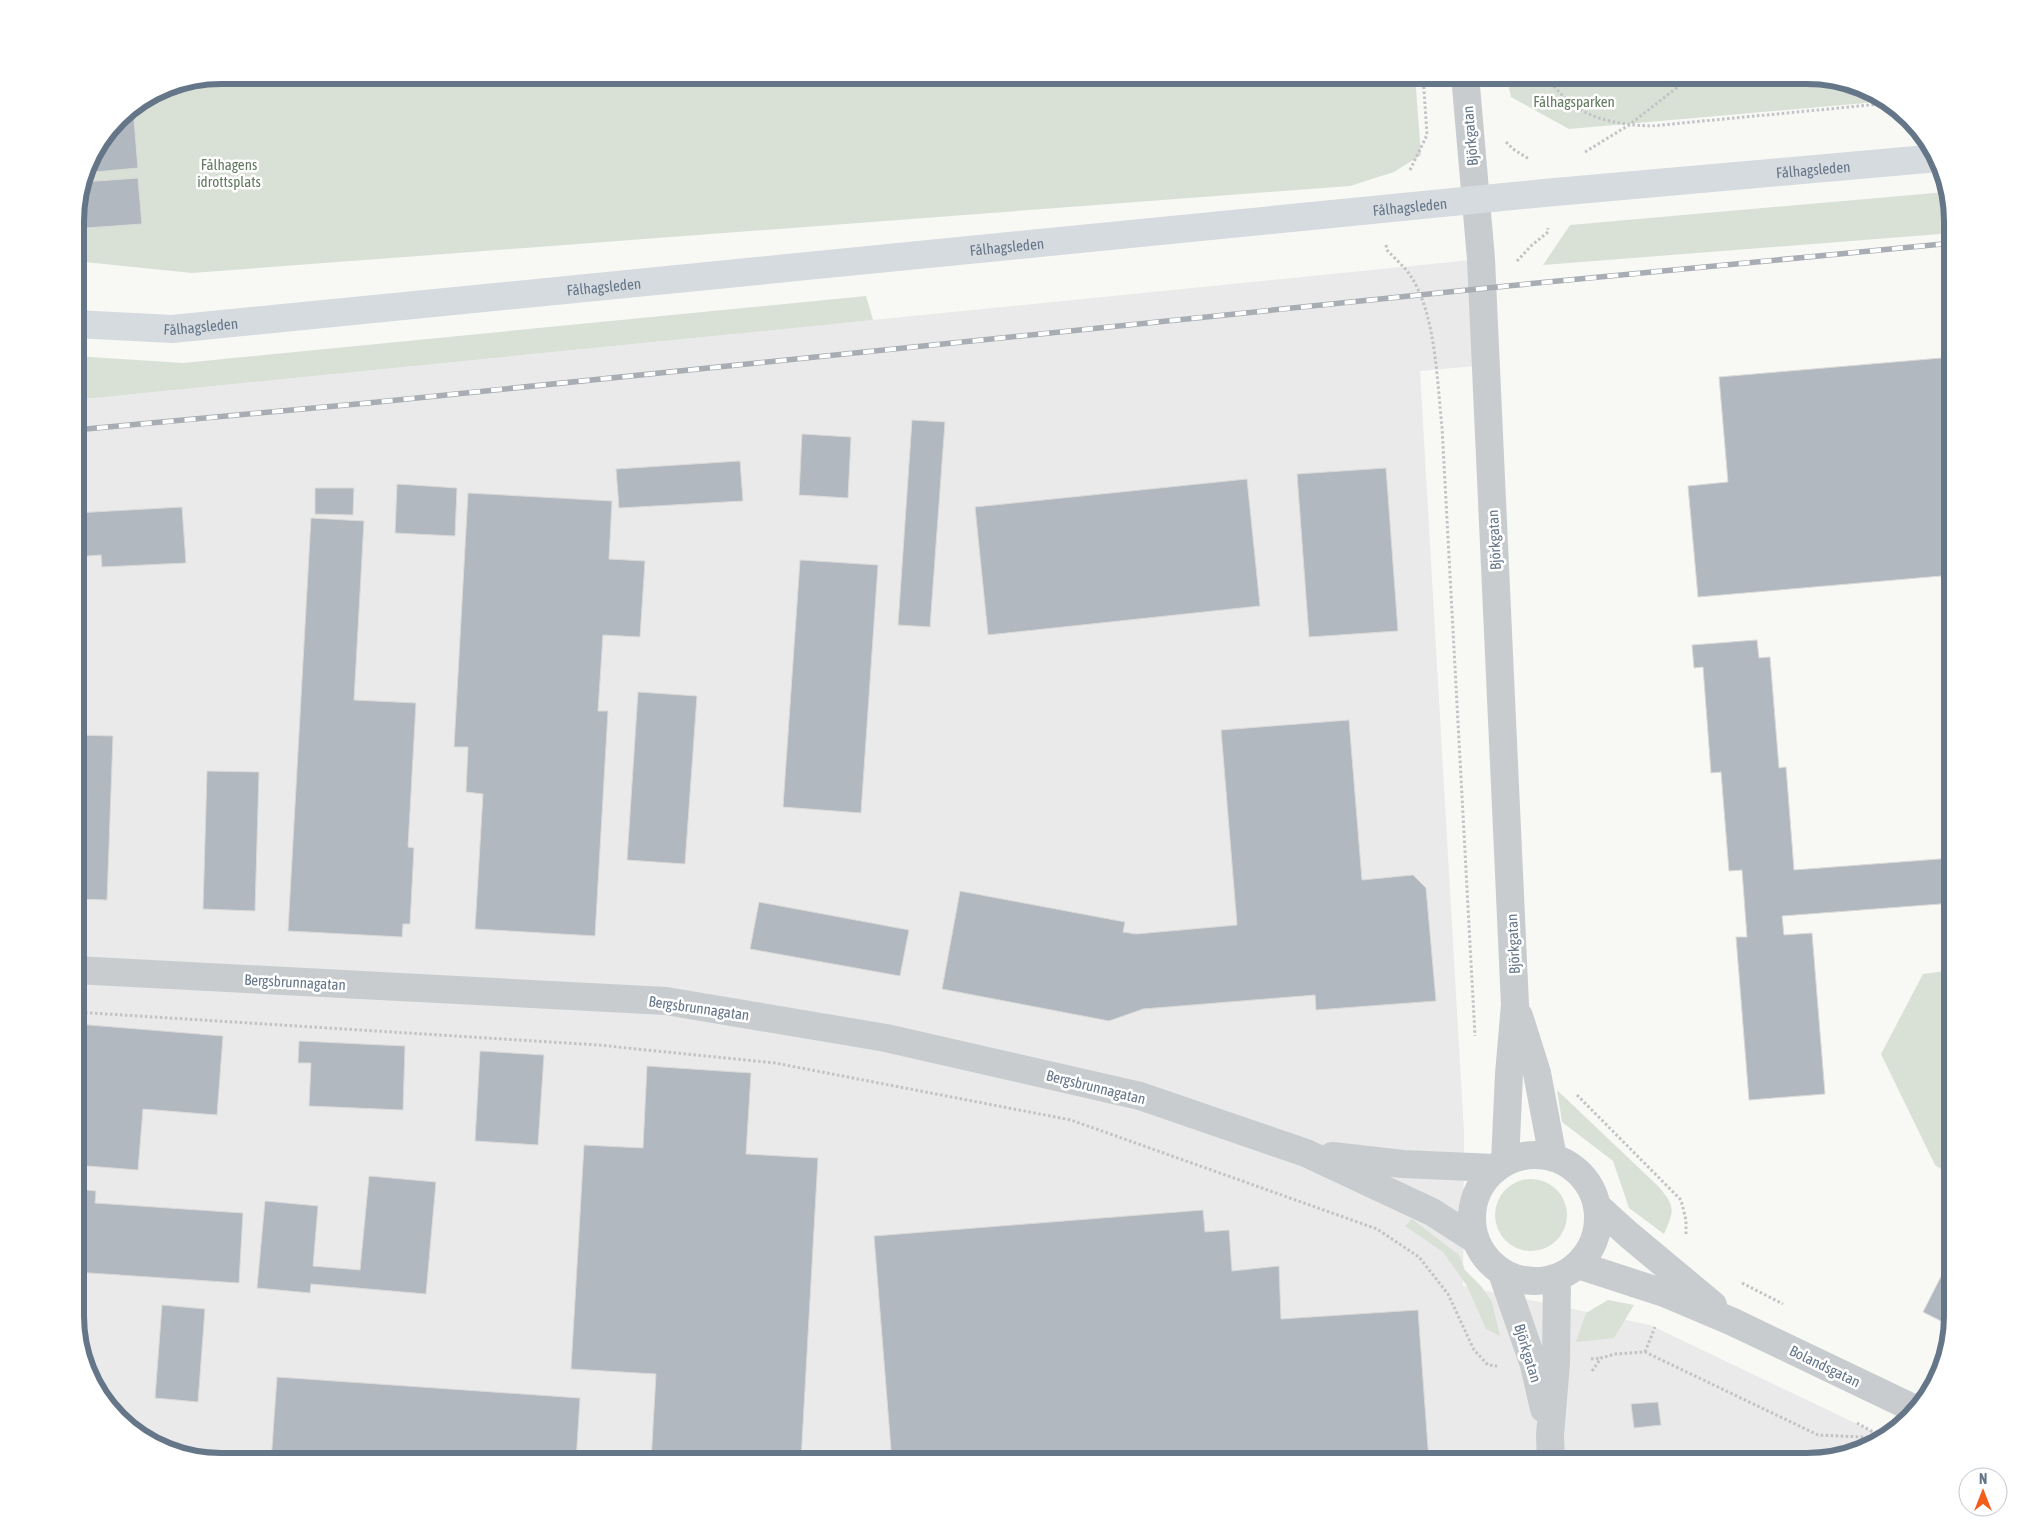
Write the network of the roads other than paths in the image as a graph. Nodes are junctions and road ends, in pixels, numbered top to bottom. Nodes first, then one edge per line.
1 (1466, 84) edge
2 (1929, 159) edge
3 (1476, 201) junction
4 (84, 324) edge
5 (84, 970) edge
6 (1516, 1005) junction
7 (1306, 1153) junction
8 (1553, 1158) junction
9 (1500, 1165) junction
10 (1597, 1206) junction
11 (1474, 1238) junction
12 (1567, 1272) junction
13 (1502, 1273) junction
14 (1733, 1322) junction
15 (1910, 1407) edge
16 (1550, 1435) junction
17 (1551, 1453) edge

1 - 3 street, Björkgatan
2 - 3 main road, Fålhagsleden
3 - 4 main road, Fålhagsleden
3 - 6 street, Björkgatan
5 - 7 street, Bergsbrunnagatan
6 - 8 street, Björkgatan
6 - 9 street, Björkgatan
7 - 9 street, Bergsbrunnagatan
7 - 11 street, Bergsbrunnagatan
8 - 9 street
8 - 10 street
9 - 11 street
10 - 12 street
10 - 14 street, Bolandsgatan
11 - 13 street
12 - 13 street
12 - 14 street, Bolandsgatan
12 - 16 street, Björkgatan
13 - 16 street, Björkgatan
14 - 15 street, Bolandsgatan
16 - 17 street, Björkgatan

